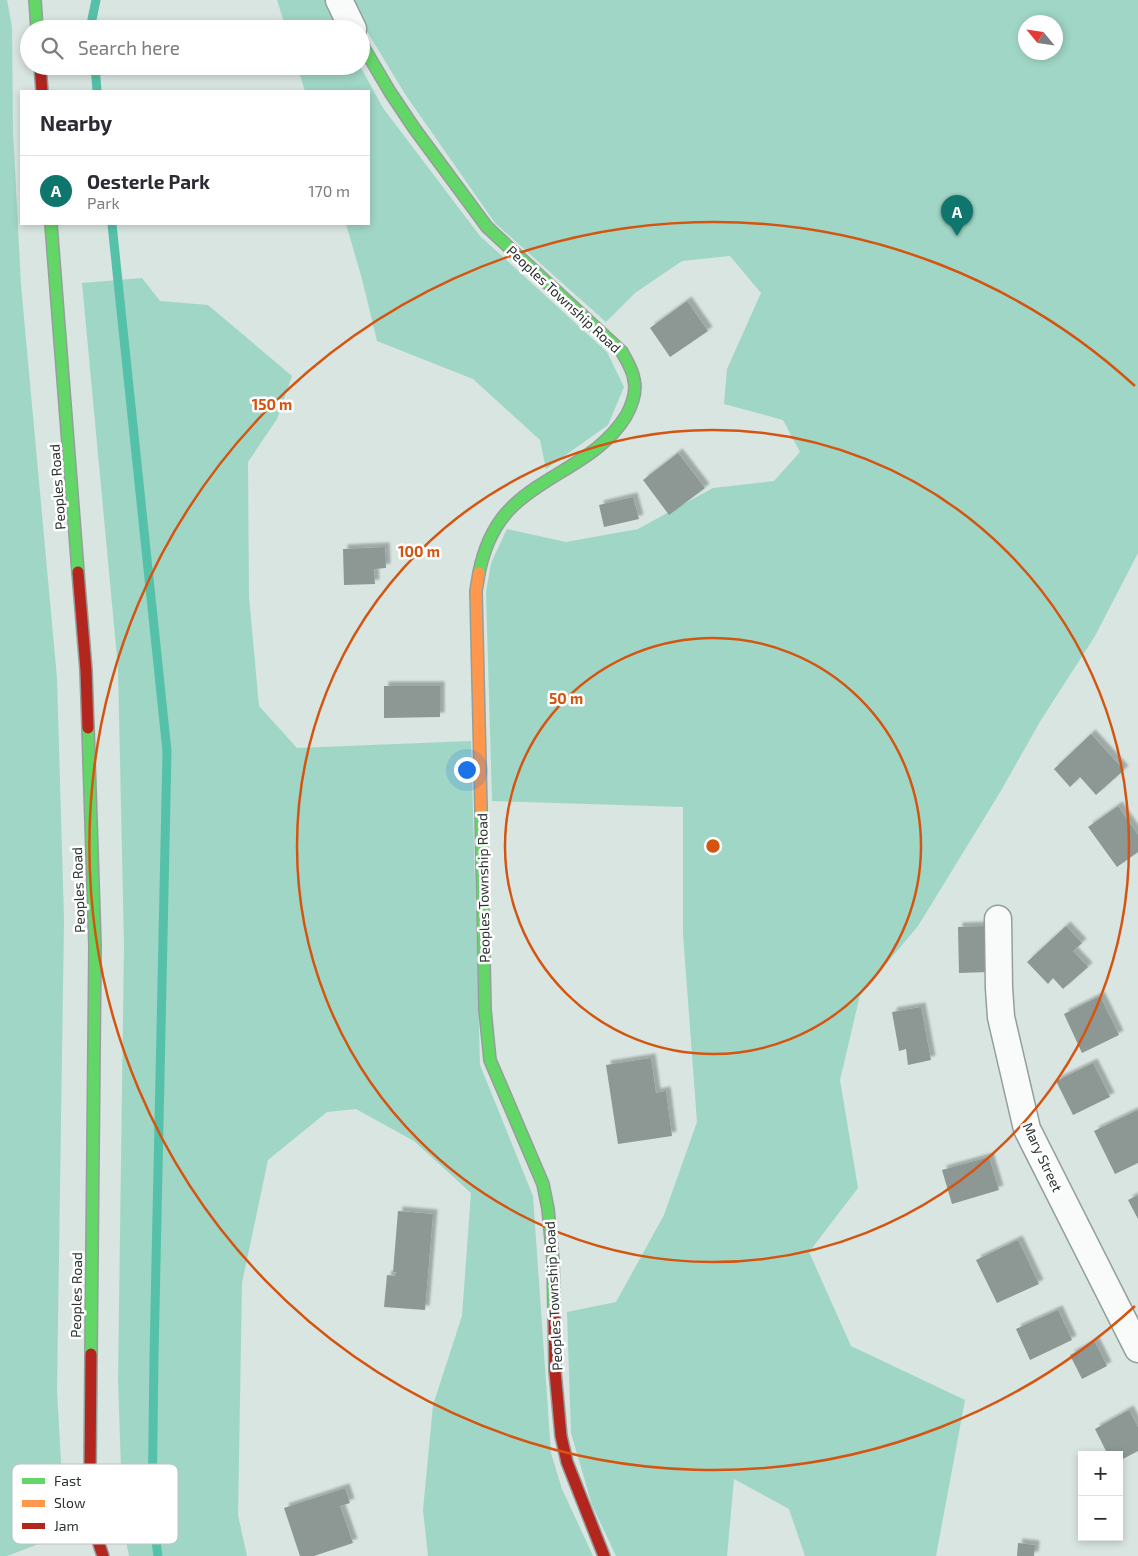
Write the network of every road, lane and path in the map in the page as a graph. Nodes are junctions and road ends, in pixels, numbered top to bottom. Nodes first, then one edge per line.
1 (34, 0) edge
2 (339, 0) edge
3 (36, 20) edge
4 (349, 20) edge
5 (370, 58) edge
6 (41, 75) edge
7 (42, 90) edge
8 (52, 225) edge
9 (998, 919) dead end
10 (1138, 1349) edge
11 (90, 1464) edge
12 (99, 1544) edge
13 (103, 1556) edge
14 (604, 1556) edge

1 - 3 street
2 - 4 street
5 - 14 street, Peoples Township Road
6 - 7 street
8 - 11 street, Peoples Road
9 - 10 street, Mary Street
12 - 13 street, Peoples Road

